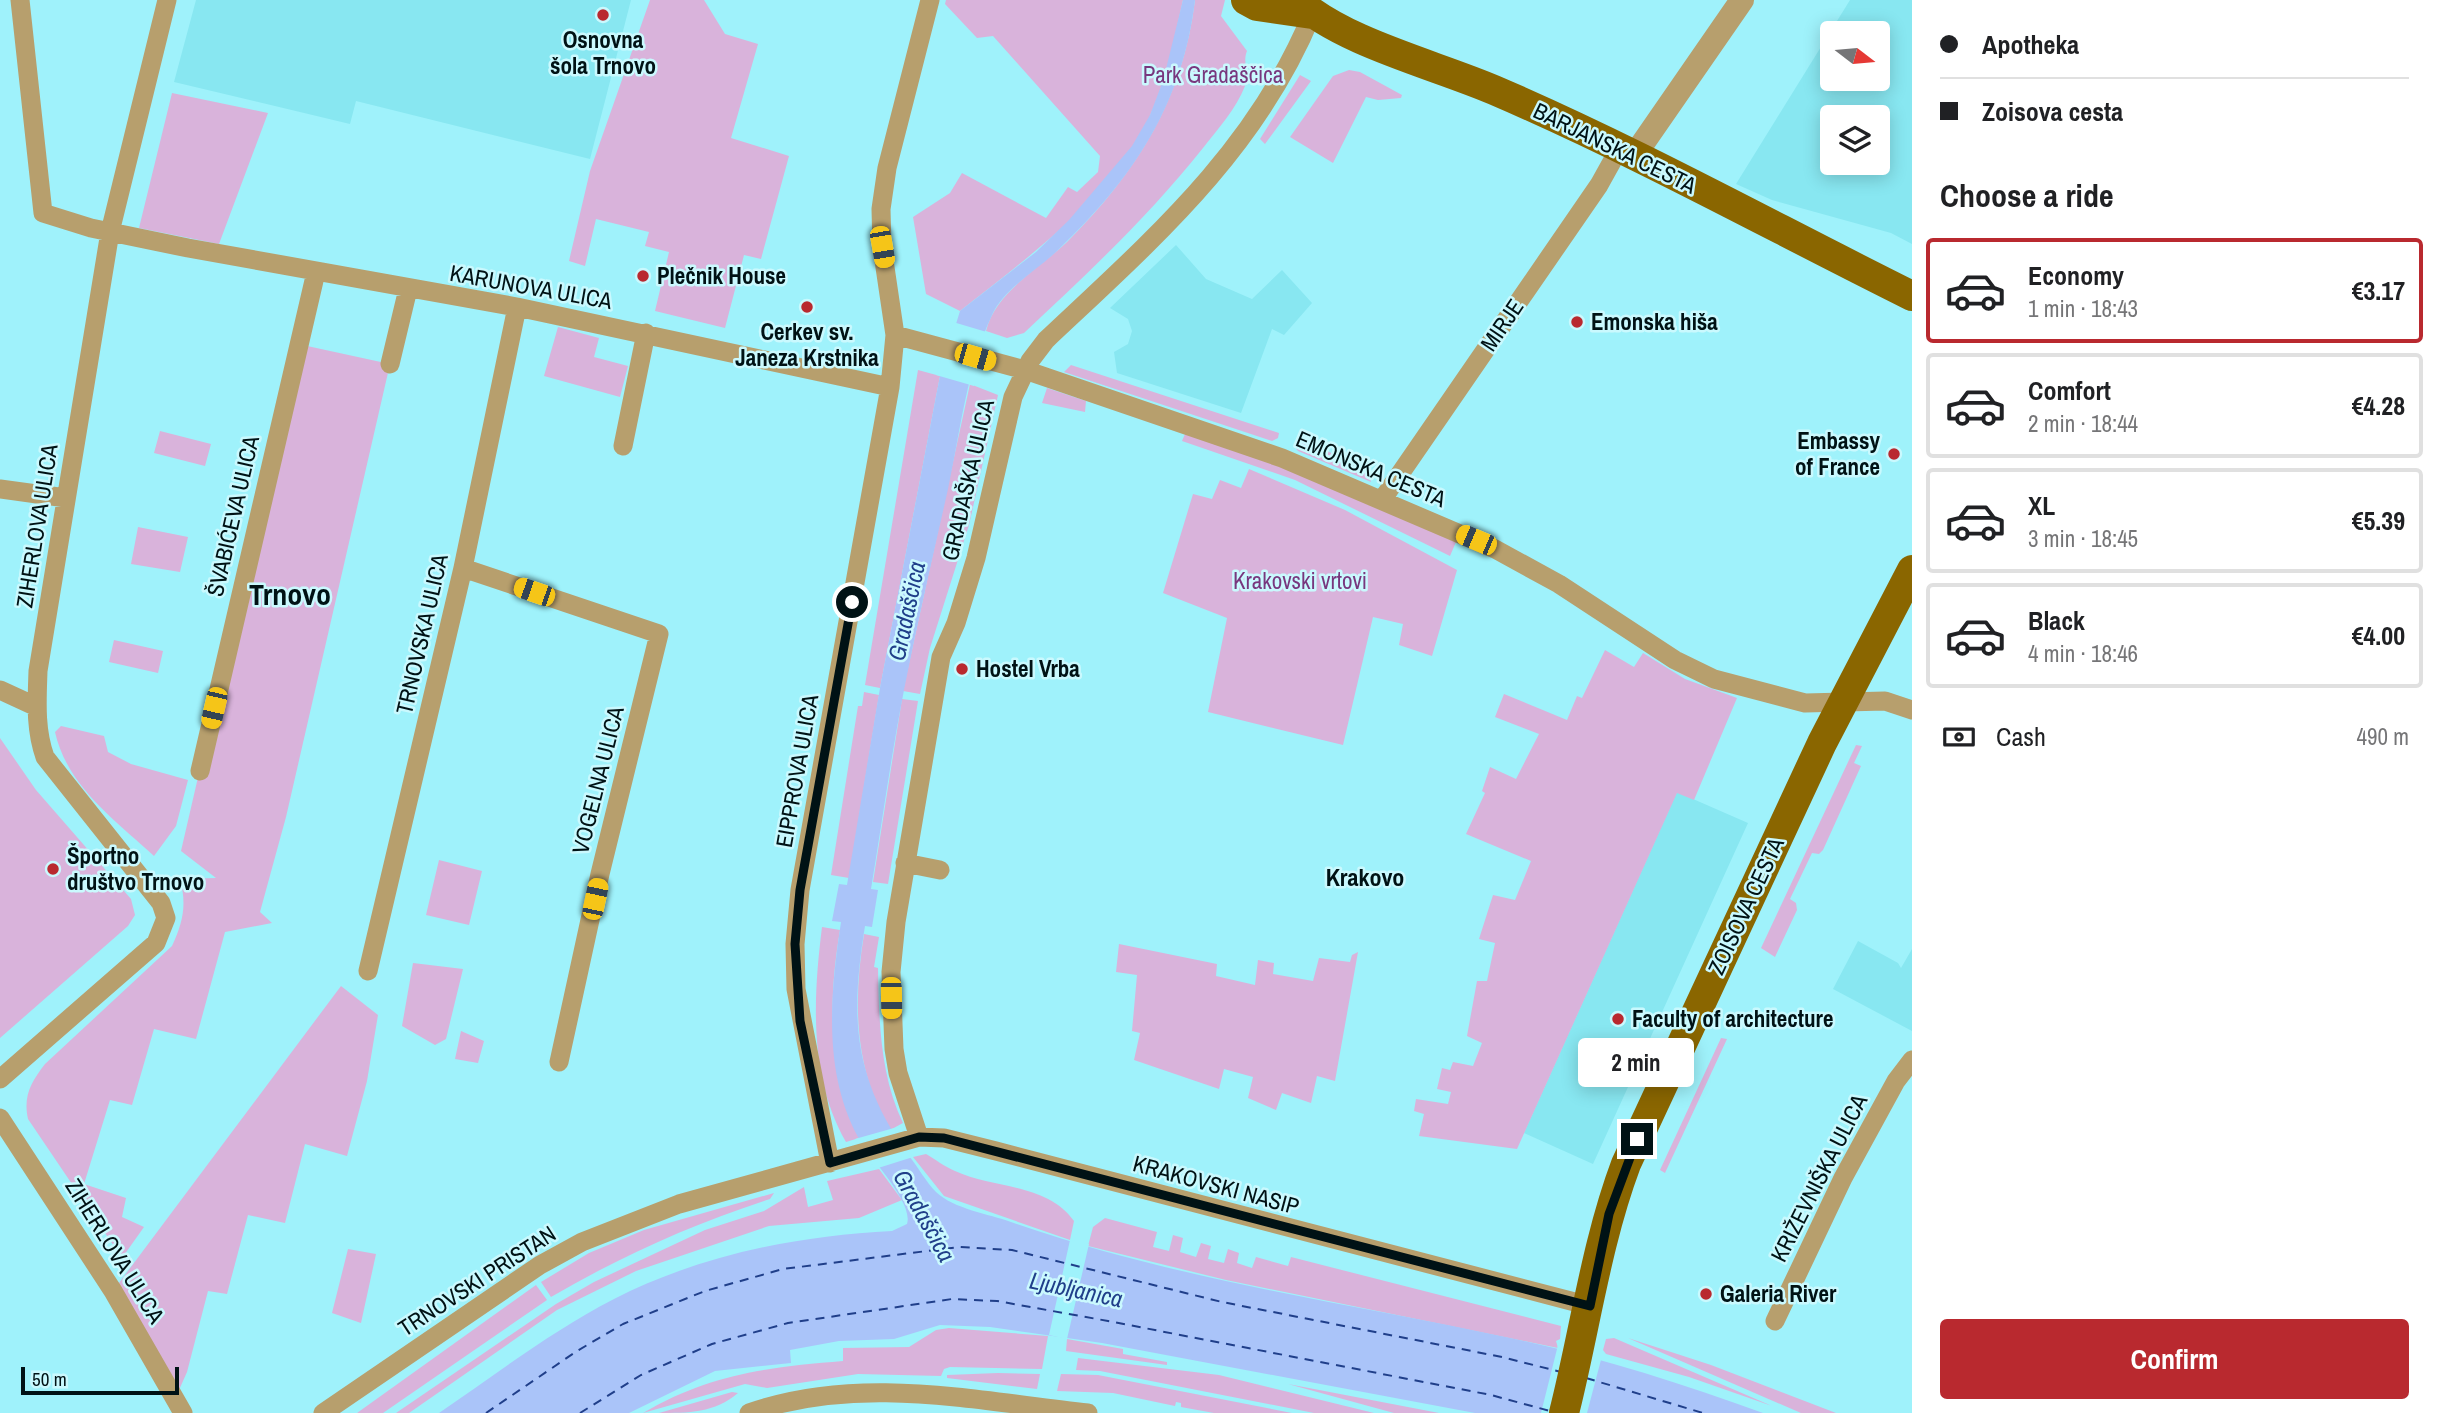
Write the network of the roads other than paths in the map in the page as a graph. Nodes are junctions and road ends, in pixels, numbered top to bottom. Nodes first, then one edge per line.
1 (20, 0) edge
2 (167, 0) edge
3 (1246, 0) edge
4 (1742, 0) edge
5 (925, 4) edge
6 (1308, 4) edge
7 (1627, 152) junction
8 (110, 232) junction
9 (316, 272) junction
10 (408, 289) junction
11 (1912, 296) edge
12 (517, 307) junction
13 (646, 333) junction
14 (895, 335) junction
15 (390, 364) dead end
16 (1025, 370) junction
17 (890, 387) junction
18 (623, 446) dead end
19 (0, 489) edge
20 (66, 498) junction
21 (1382, 500) junction
22 (463, 568) junction
23 (1912, 570) edge
24 (0, 690) edge
25 (1846, 701) junction
26 (37, 707) junction
27 (1912, 710) edge
28 (200, 771) dead end
29 (905, 863) junction
30 (940, 870) dead end
31 (368, 971) dead end
32 (1912, 1060) edge
33 (559, 1062) dead end
34 (0, 1079) edge
35 (0, 1118) edge
36 (912, 1139) junction
37 (830, 1163) junction
38 (1585, 1305) junction
39 (1775, 1321) dead end
40 (1041, 1410) edge
41 (183, 1413) edge
42 (323, 1413) edge
43 (749, 1413) edge
44 (1088, 1413) edge
45 (1564, 1413) edge

1 - 8 street, KARUNOVA ULICA
2 - 8 street, ZIHERLOVA ULICA
3 - 6 main road, BARJANSKA CESTA
4 - 7 street, MIRJE
5 - 14 street
6 - 7 main road, BARJANSKA CESTA
6 - 16 street, GRADAŠKA ULICA
7 - 11 main road, BARJANSKA CESTA
7 - 21 street, MIRJE
8 - 9 street, KARUNOVA ULICA
8 - 20 street, ZIHERLOVA ULICA
9 - 10 street, KARUNOVA ULICA
9 - 28 street, ŠVABIĆEVA ULICA
10 - 12 street, KARUNOVA ULICA
10 - 15 street
12 - 13 street, KARUNOVA ULICA
12 - 22 street, TRNOVSKA ULICA
13 - 17 street, KARUNOVA ULICA
13 - 18 street
14 - 16 street, EMONSKA CESTA
14 - 17 street
16 - 21 street, EMONSKA CESTA
16 - 29 street, GRADAŠKA ULICA
17 - 37 street, EIPPROVA ULICA
19 - 20 street
20 - 26 street, ZIHERLOVA ULICA
21 - 25 street, EMONSKA CESTA
22 - 31 street, TRNOVSKA ULICA
22 - 33 street, VOGELNA ULICA
23 - 25 main road, ZOISOVA CESTA
24 - 26 street
25 - 27 street, EMONSKA CESTA
25 - 38 main road, ZOISOVA CESTA
26 - 34 street, ZIHERLOVA ULICA
29 - 30 street
29 - 36 street, GRADAŠKA ULICA
32 - 39 street, KRIŽEVNIŠKA ULICA
35 - 41 street, ZIHERLOVA ULICA
36 - 37 street, KRAKOVSKI NASIP
36 - 38 street, KRAKOVSKI NASIP
37 - 42 street, TRNOVSKI PRISTAN
38 - 45 main road, ZOISOVA CESTA
40 - 43 street
40 - 44 street

